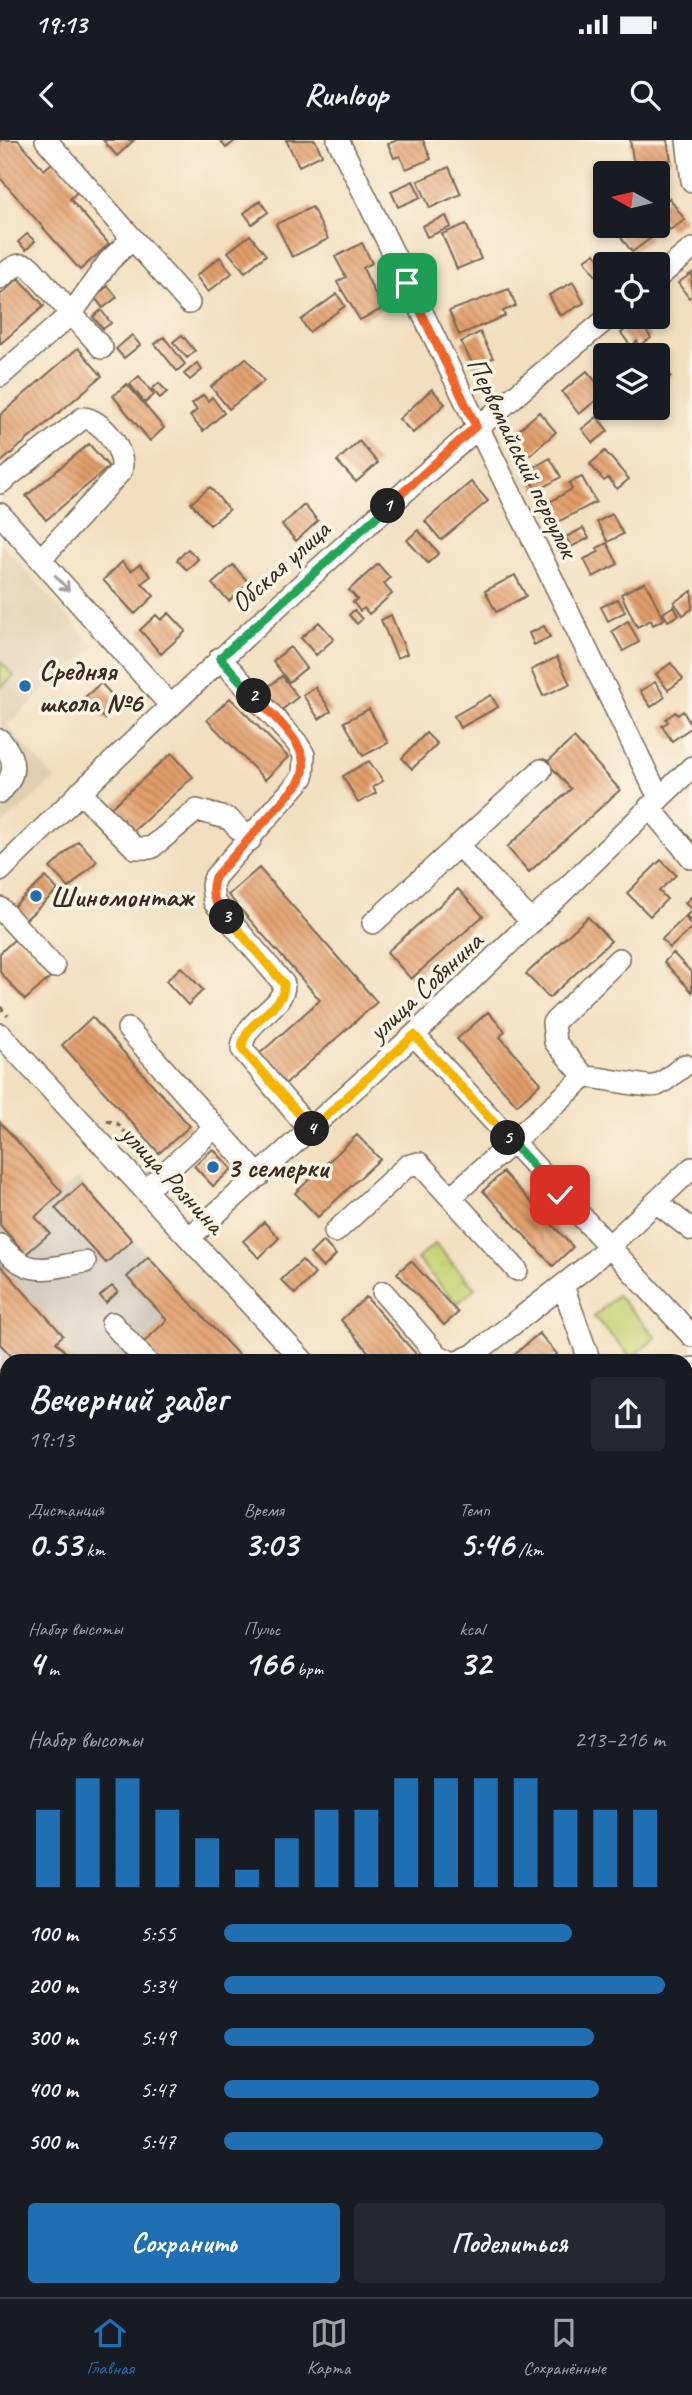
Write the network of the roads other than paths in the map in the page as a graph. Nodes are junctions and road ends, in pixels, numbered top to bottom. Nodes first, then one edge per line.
1 (46, 140) edge
2 (338, 140) edge
3 (687, 140) edge
4 (692, 181) edge
5 (132, 239) junction
6 (692, 249) edge
7 (670, 267) edge
8 (0, 278) edge
9 (189, 303) dead end
10 (72, 313) junction
11 (594, 329) edge
12 (102, 348) dead end
13 (0, 376) edge
14 (476, 426) junction
15 (0, 483) edge
16 (0, 514) edge
17 (41, 559) junction
18 (220, 658) junction
19 (170, 705) junction
20 (0, 740) edge
21 (692, 767) edge
22 (541, 770) dead end
23 (0, 792) edge
24 (80, 792) junction
25 (654, 802) junction
26 (250, 841) junction
27 (458, 845) junction
28 (692, 858) edge
29 (0, 871) edge
30 (0, 908) edge
31 (532, 922) junction
32 (373, 923) dead end
33 (619, 959) dead end
34 (54, 967) dead end
35 (128, 1029) dead end
36 (0, 1034) edge
37 (414, 1035) junction
38 (685, 1065) dead end
39 (585, 1077) junction
40 (215, 1127) junction
41 (310, 1130) junction
42 (512, 1143) junction
43 (692, 1168) edge
44 (258, 1176) junction
45 (145, 1191) junction
46 (452, 1196) junction
47 (656, 1202) junction
48 (692, 1230) edge
49 (335, 1232) dead end
50 (189, 1238) junction
51 (0, 1245) edge
52 (608, 1248) junction
53 (85, 1262) dead end
54 (517, 1270) dead end
55 (563, 1286) junction
56 (383, 1292) dead end
57 (112, 1323) dead end
58 (692, 1336) edge
59 (141, 1354) edge
60 (297, 1354) edge
61 (436, 1354) edge
62 (474, 1354) edge
63 (585, 1354) edge

1 - 5 street
2 - 14 street, Первомайский переулок
3 - 4 street
5 - 9 street
5 - 10 street
6 - 7 street
8 - 10 street
10 - 12 street
10 - 13 street
11 - 14 street, Обская улица
14 - 18 street, Обская улица
14 - 25 street, Первомайский переулок
15 - 17 street
16 - 17 street
17 -> 19 street
18 - 19 street, Обская улица
18 - 26 street
19 - 24 street, Обская улица
20 - 23 street
21 - 25 street, улица Собянина
22 - 27 street
24 - 26 street
24 - 29 street, Обская улица
25 - 28 street, Первомайский переулок
25 - 31 street, улица Собянина
26 - 41 street
27 - 31 street
27 - 32 street
30 - 34 street
31 - 37 street, улица Собянина
33 - 39 street
35 - 40 street
36 - 45 street, улица Рознина
37 - 41 street, улица Собянина
37 - 42 street
38 - 39 street
39 - 42 street
40 - 44 street
40 - 45 street
41 - 44 street, улица Собянина
42 - 46 street
42 - 52 street
43 - 47 street
44 - 50 street, улица Собянина
45 - 50 street, улица Рознина
46 - 49 street
46 - 54 street
47 - 48 street
47 - 52 street
50 - 60 street, улица Рознина
51 - 53 street
52 - 55 street
52 - 58 street
55 - 62 street
55 - 63 street
56 - 61 street
57 - 59 street

